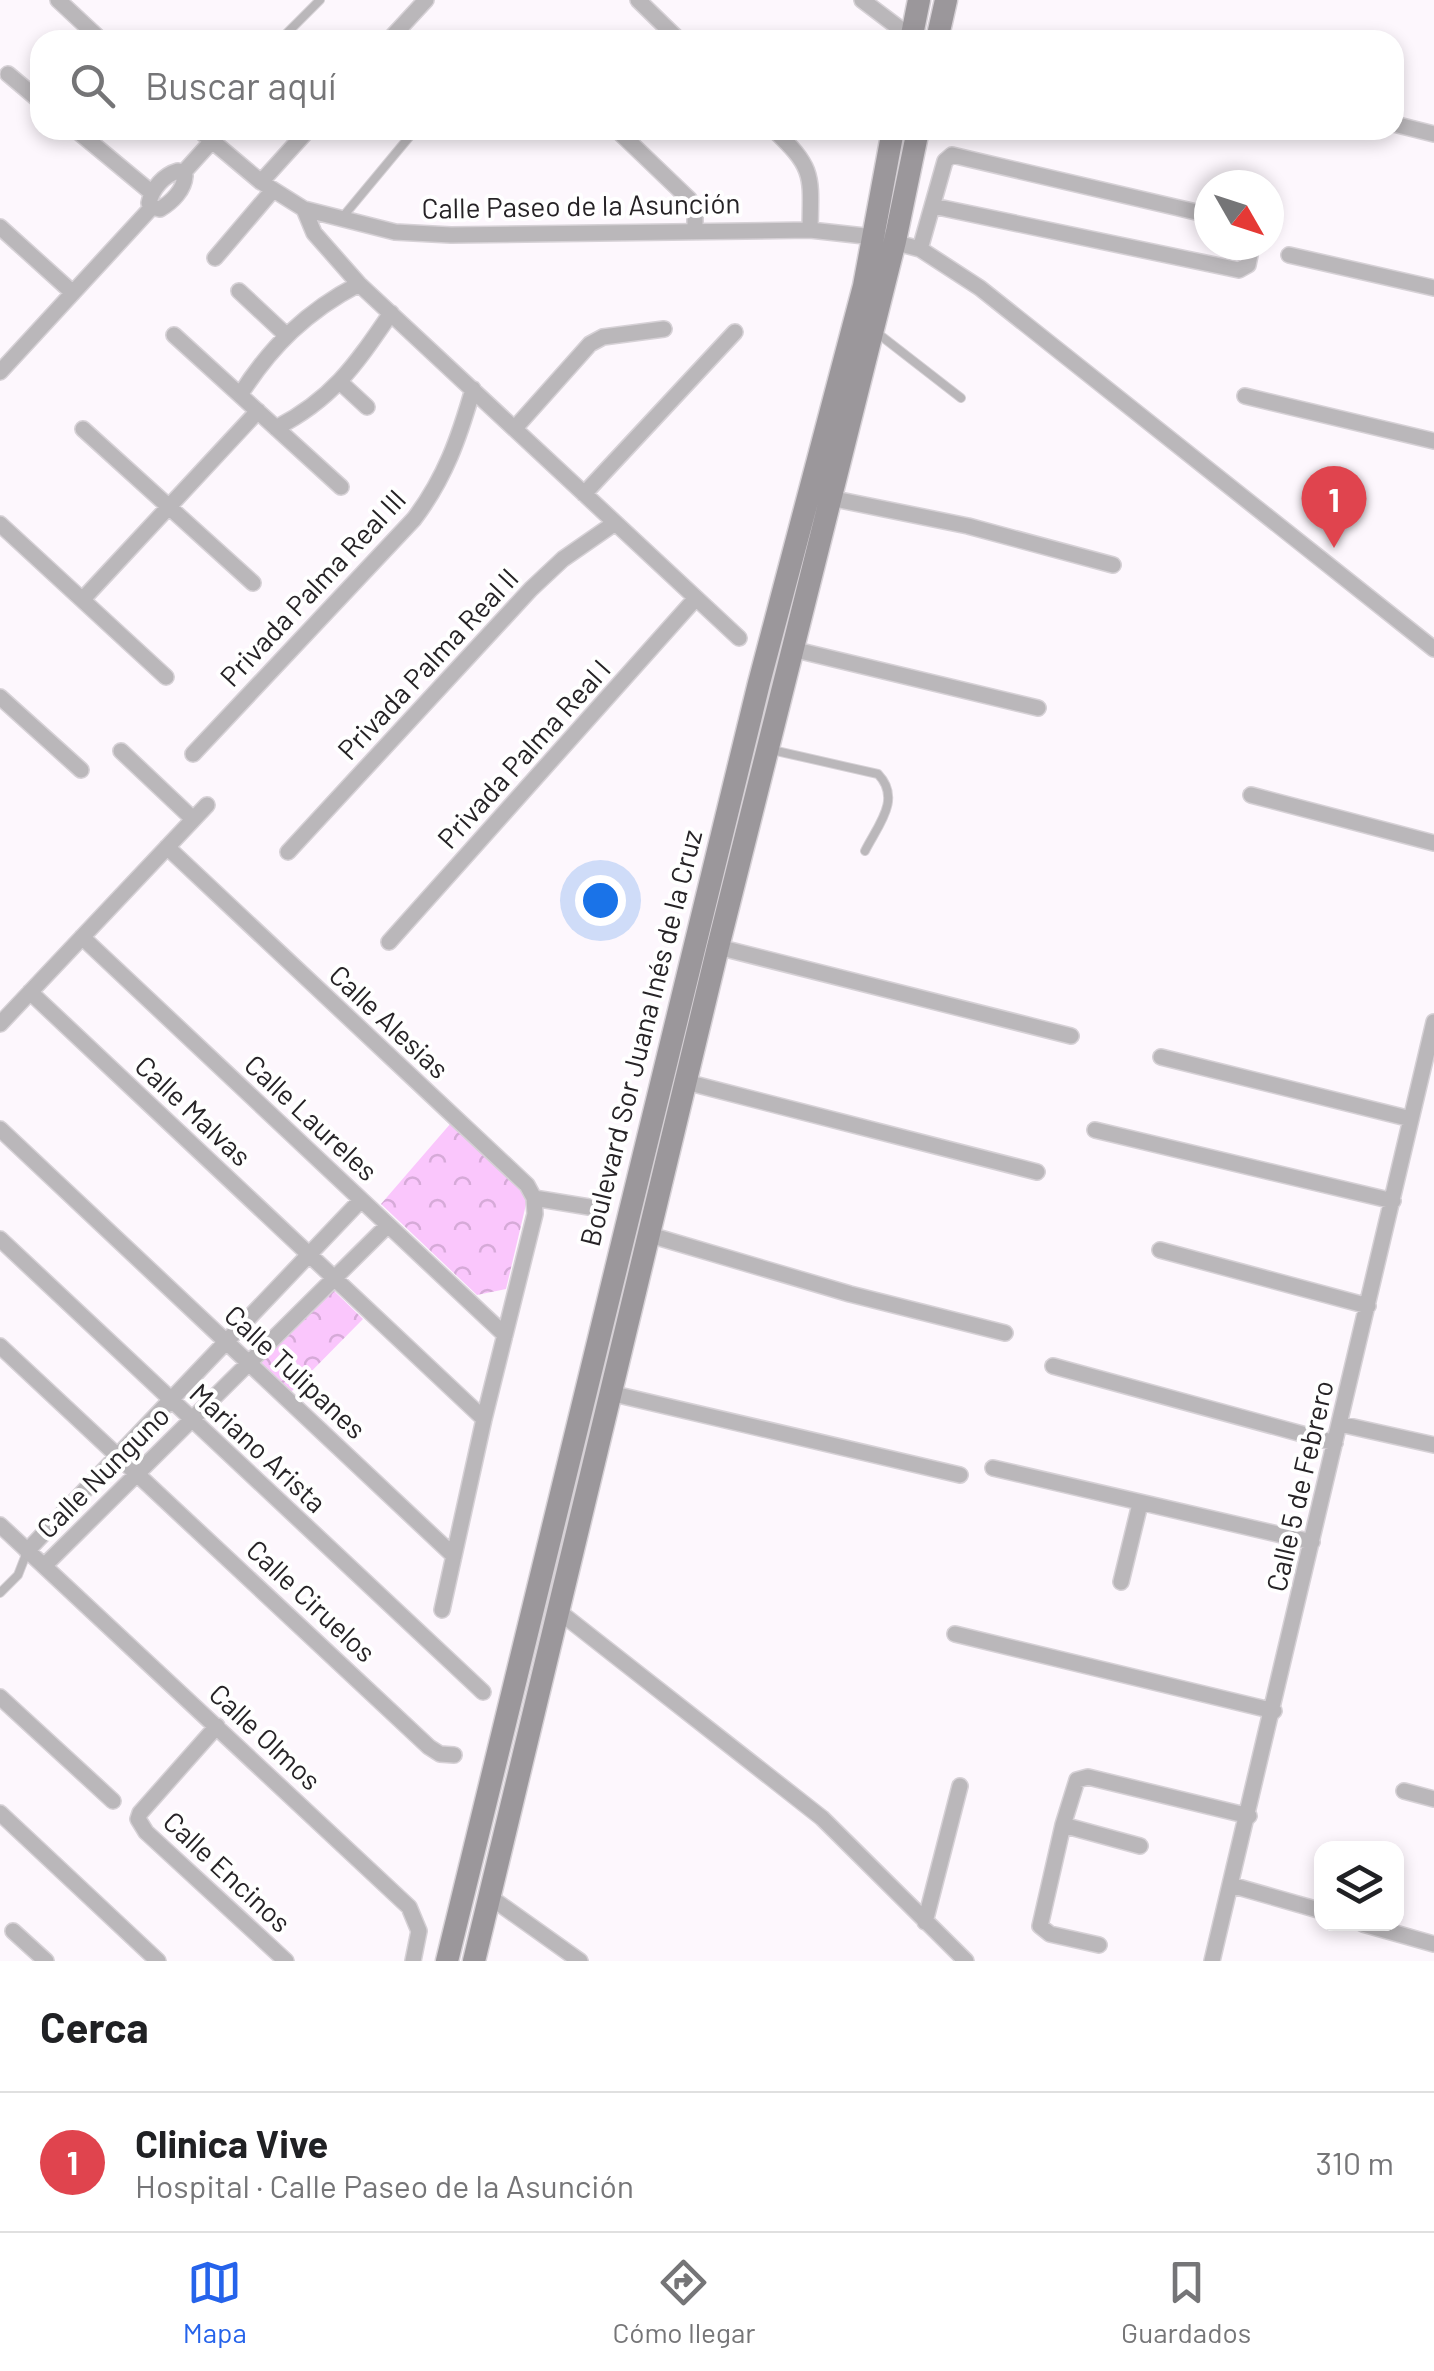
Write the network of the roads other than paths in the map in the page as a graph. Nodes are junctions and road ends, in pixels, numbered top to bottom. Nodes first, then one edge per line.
1 (58, 0) edge
2 (320, 0) edge
3 (426, 0) edge
4 (638, 0) edge
5 (862, 0) edge
6 (919, 0) edge
7 (946, 0) edge
8 (91, 30) edge
9 (290, 30) edge
10 (399, 30) edge
11 (670, 30) edge
12 (900, 30) edge
13 (913, 30) edge
14 (940, 30) edge
15 (8, 74) dead end
16 (30, 93) edge
17 (1404, 126) edge
18 (1434, 134) edge
19 (87, 140) edge
20 (203, 140) edge
21 (211, 140) edge
22 (301, 140) edge
23 (407, 140) edge
24 (628, 140) edge
25 (784, 140) edge
26 (892, 140) edge
27 (915, 140) edge
28 (267, 186) junction
29 (152, 200) junction
30 (933, 206) junction
31 (304, 209) junction
32 (1194, 211) edge
33 (340, 220) junction
34 (0, 227) edge
35 (695, 230) junction
36 (810, 230) junction
37 (884, 239) junction
38 (920, 249) junction
39 (1289, 255) dead end
40 (215, 258) dead end
41 (1249, 260) edge
42 (359, 284) junction
43 (1434, 288) edge
44 (238, 291) dead end
45 (73, 293) junction
46 (391, 313) junction
47 (664, 328) dead end
48 (873, 329) junction
49 (735, 332) dead end
50 (174, 334) dead end
51 (285, 334) junction
52 (0, 372) edge
53 (340, 383) junction
54 (473, 389) junction
55 (240, 395) junction
56 (1245, 396) dead end
57 (961, 398) dead end
58 (367, 407) dead end
59 (258, 411) junction
60 (276, 428) junction
61 (515, 428) junction
62 (84, 430) dead end
63 (1434, 441) edge
64 (341, 487) dead end
65 (584, 494) junction
66 (830, 498) junction
67 (168, 507) junction
68 (615, 523) junction
69 (0, 524) edge
70 (1113, 565) dead end
71 (253, 584) dead end
72 (696, 598) junction
73 (83, 599) junction
74 (739, 638) dead end
75 (792, 648) junction
76 (1434, 649) edge
77 (166, 677) dead end
78 (0, 697) edge
79 (1038, 708) dead end
80 (767, 749) junction
81 (121, 750) dead end
82 (193, 754) dead end
83 (81, 770) dead end
84 (1251, 796) dead end
85 (207, 805) dead end
86 (194, 819) junction
87 (1434, 843) edge
88 (167, 847) junction
89 (288, 852) dead end
90 (865, 852) dead end
91 (82, 937) junction
92 (389, 942) dead end
93 (718, 947) junction
94 (30, 992) junction
95 (1434, 1022) edge
96 (0, 1024) edge
97 (1072, 1036) dead end
98 (1162, 1057) dead end
99 (686, 1082) junction
100 (1411, 1119) junction
101 (0, 1129) edge
102 (1095, 1130) dead end
103 (1037, 1172) dead end
104 (534, 1198) junction
105 (361, 1200) junction
106 (1393, 1201) junction
107 (589, 1207) dead end
108 (388, 1225) junction
109 (650, 1235) junction
110 (0, 1240) edge
111 (1160, 1250) dead end
112 (322, 1267) junction
113 (1368, 1306) junction
114 (1005, 1332) dead end
115 (506, 1335) junction
116 (228, 1343) junction
117 (0, 1346) edge
118 (248, 1363) junction
119 (1053, 1366) dead end
120 (610, 1393) junction
121 (172, 1401) junction
122 (484, 1418) junction
123 (192, 1420) junction
124 (1340, 1424) junction
125 (1335, 1443) junction
126 (1434, 1445) edge
127 (120, 1456) junction
128 (993, 1468) dead end
129 (138, 1472) junction
130 (960, 1475) dead end
131 (1140, 1504) junction
132 (0, 1525) edge
133 (1312, 1542) junction
134 (28, 1550) junction
135 (454, 1556) junction
136 (44, 1566) junction
137 (18, 1574) junction
138 (1121, 1582) dead end
139 (0, 1593) edge
140 (442, 1610) dead end
141 (557, 1610) junction
142 (956, 1634) dead end
143 (483, 1692) dead end
144 (0, 1697) edge
145 (1274, 1711) junction
146 (216, 1726) junction
147 (454, 1755) dead end
148 (960, 1786) dead end
149 (1404, 1790) dead end
150 (1434, 1799) edge
151 (113, 1801) dead end
152 (0, 1813) edge
153 (1249, 1816) junction
154 (1063, 1825) junction
155 (1140, 1846) dead end
156 (1231, 1885) junction
157 (490, 1897) junction
158 (1314, 1910) edge
159 (925, 1922) junction
160 (13, 1931) dead end
161 (1388, 1931) edge
162 (1434, 1944) edge
163 (1099, 1946) dead end
164 (46, 1961) edge
165 (158, 1961) edge
166 (286, 1961) edge
167 (413, 1961) edge
168 (447, 1961) edge
169 (474, 1961) edge
170 (580, 1961) edge
171 (966, 1961) edge
172 (1212, 1961) edge

1 - 8 street
2 - 9 lane
3 - 10 street
4 - 11 street
5 - 12 street
6 - 13 main road
7 - 14 main road
15 - 16 street
17 - 18 street
19 - 29 street
20 - 29 street
21 - 28 street, Calle Paseo de la Asunción
22 - 28 street
23 - 33 lane
24 - 35 street
25 - 36 street
26 - 37 main road, Boulevard Sor Juana Inés de la Cruz
27 - 37 main road, Boulevard Sor Juana Inés de la Cruz
28 - 31 street, Calle Paseo de la Asunción
28 - 40 street
29 - 45 street
30 - 32 street
30 - 38 street
30 - 41 street
31 - 33 street, Calle Paseo de la Asunción
31 - 42 street
33 - 35 street, Calle Paseo de la Asunción
34 - 45 street
35 - 36 street, Calle Paseo de la Asunción
36 - 37 street, Calle Paseo de la Asunción
37 - 38 street, Calle Paseo de la Asunción
37 - 48 main road, Boulevard Sor Juana Inés de la Cruz
37 - 168 main road, Boulevard Sor Juana Inés de la Cruz
38 - 76 street, Calle Paseo de la Asunción
39 - 43 street
42 - 46 street
42 - 51 street
44 - 51 street
45 - 52 street
46 - 53 street
46 - 54 street
47 - 61 street
48 - 57 lane
48 - 66 main road, Boulevard Sor Juana Inés de la Cruz
49 - 65 street
50 - 55 street
51 - 55 street
53 - 58 street
53 - 60 street
54 - 61 street
54 - 82 street, Privada Palma Real III
55 - 59 street
56 - 63 street
59 - 60 street
59 - 67 street
60 - 64 street
61 - 65 street
62 - 67 street
65 - 68 street
66 - 70 street
66 - 75 main road, Boulevard Sor Juana Inés de la Cruz
67 - 71 street
67 - 73 street
68 - 72 street
68 - 89 street, Privada Palma Real II
69 - 73 street
72 - 74 street
72 - 92 street, Privada Palma Real I
73 - 77 street
75 - 79 street
75 - 80 main road, Boulevard Sor Juana Inés de la Cruz
78 - 83 street
80 - 90 lane
80 - 93 main road, Boulevard Sor Juana Inés de la Cruz
81 - 86 street
84 - 87 street
85 - 86 street
86 - 88 street
88 - 91 street
88 - 104 street, Calle Alesias
91 - 94 street
91 - 105 street, Calle Laureles
93 - 97 street
93 - 99 main road, Boulevard Sor Juana Inés de la Cruz
94 - 96 street
94 - 112 street, Calle Malvas
95 - 100 street, Calle 5 de Febrero
98 - 100 street
99 - 103 street
99 - 109 main road, Boulevard Sor Juana Inés de la Cruz
100 - 106 street, Calle 5 de Febrero
101 - 116 street, Calle Tulipanes
102 - 106 street
104 - 107 street
104 - 115 street
105 - 108 street, Calle Laureles
105 - 112 street, Calle Nunguno
106 - 113 street, Calle 5 de Febrero
108 - 112 street, Calle Nunguno
108 - 115 street, Calle Laureles
109 - 114 street
109 - 120 main road, Boulevard Sor Juana Inés de la Cruz
110 - 121 street, Mariano Arista
111 - 113 street
112 - 116 street, Calle Nunguno
112 - 118 street, Calle Nunguno
112 - 122 street
113 - 124 street, Calle 5 de Febrero
115 - 122 street
116 - 118 street, Calle Tulipanes
116 - 121 street, Calle Nunguno
117 - 127 street, Calle Ciruelos
118 - 123 street, Calle Nunguno
118 - 135 street, Calle Tulipanes
119 - 125 street
120 - 130 street
120 - 141 main road, Boulevard Sor Juana Inés de la Cruz
121 - 123 street, Mariano Arista
121 - 127 street, Calle Nunguno
122 - 135 street
123 - 129 street, Calle Nunguno
123 - 143 street, Mariano Arista
124 - 125 street, Calle 5 de Febrero
124 - 126 street
125 - 133 street, Calle 5 de Febrero
127 - 129 street, Calle Ciruelos
127 - 134 street, Calle Nunguno
128 - 131 street
129 - 136 street, Calle Nunguno
129 - 147 street, Calle Ciruelos
131 - 133 street
131 - 138 street
132 - 134 street, Calle Olmos
133 - 145 street, Calle 5 de Febrero
134 - 136 street, Calle Olmos
134 - 137 lane, Calle Nunguno
135 - 140 street
136 - 137 lane, Calle Nunguno
136 - 146 street, Calle Olmos
137 - 139 lane, Calle Nunguno
141 - 157 main road, Boulevard Sor Juana Inés de la Cruz
141 - 159 street
142 - 145 street
144 - 151 street
145 - 153 street, Calle 5 de Febrero
146 - 166 street, Calle Encinos
146 - 167 street, Calle Olmos
148 - 159 street
149 - 150 street
152 - 165 street
153 - 154 street
153 - 156 street, Calle 5 de Febrero
154 - 155 street
154 - 163 street
156 - 158 street
156 - 172 street, Calle 5 de Febrero
157 - 169 main road, Boulevard Sor Juana Inés de la Cruz
157 - 170 street
159 - 171 street
160 - 164 street
161 - 162 street

